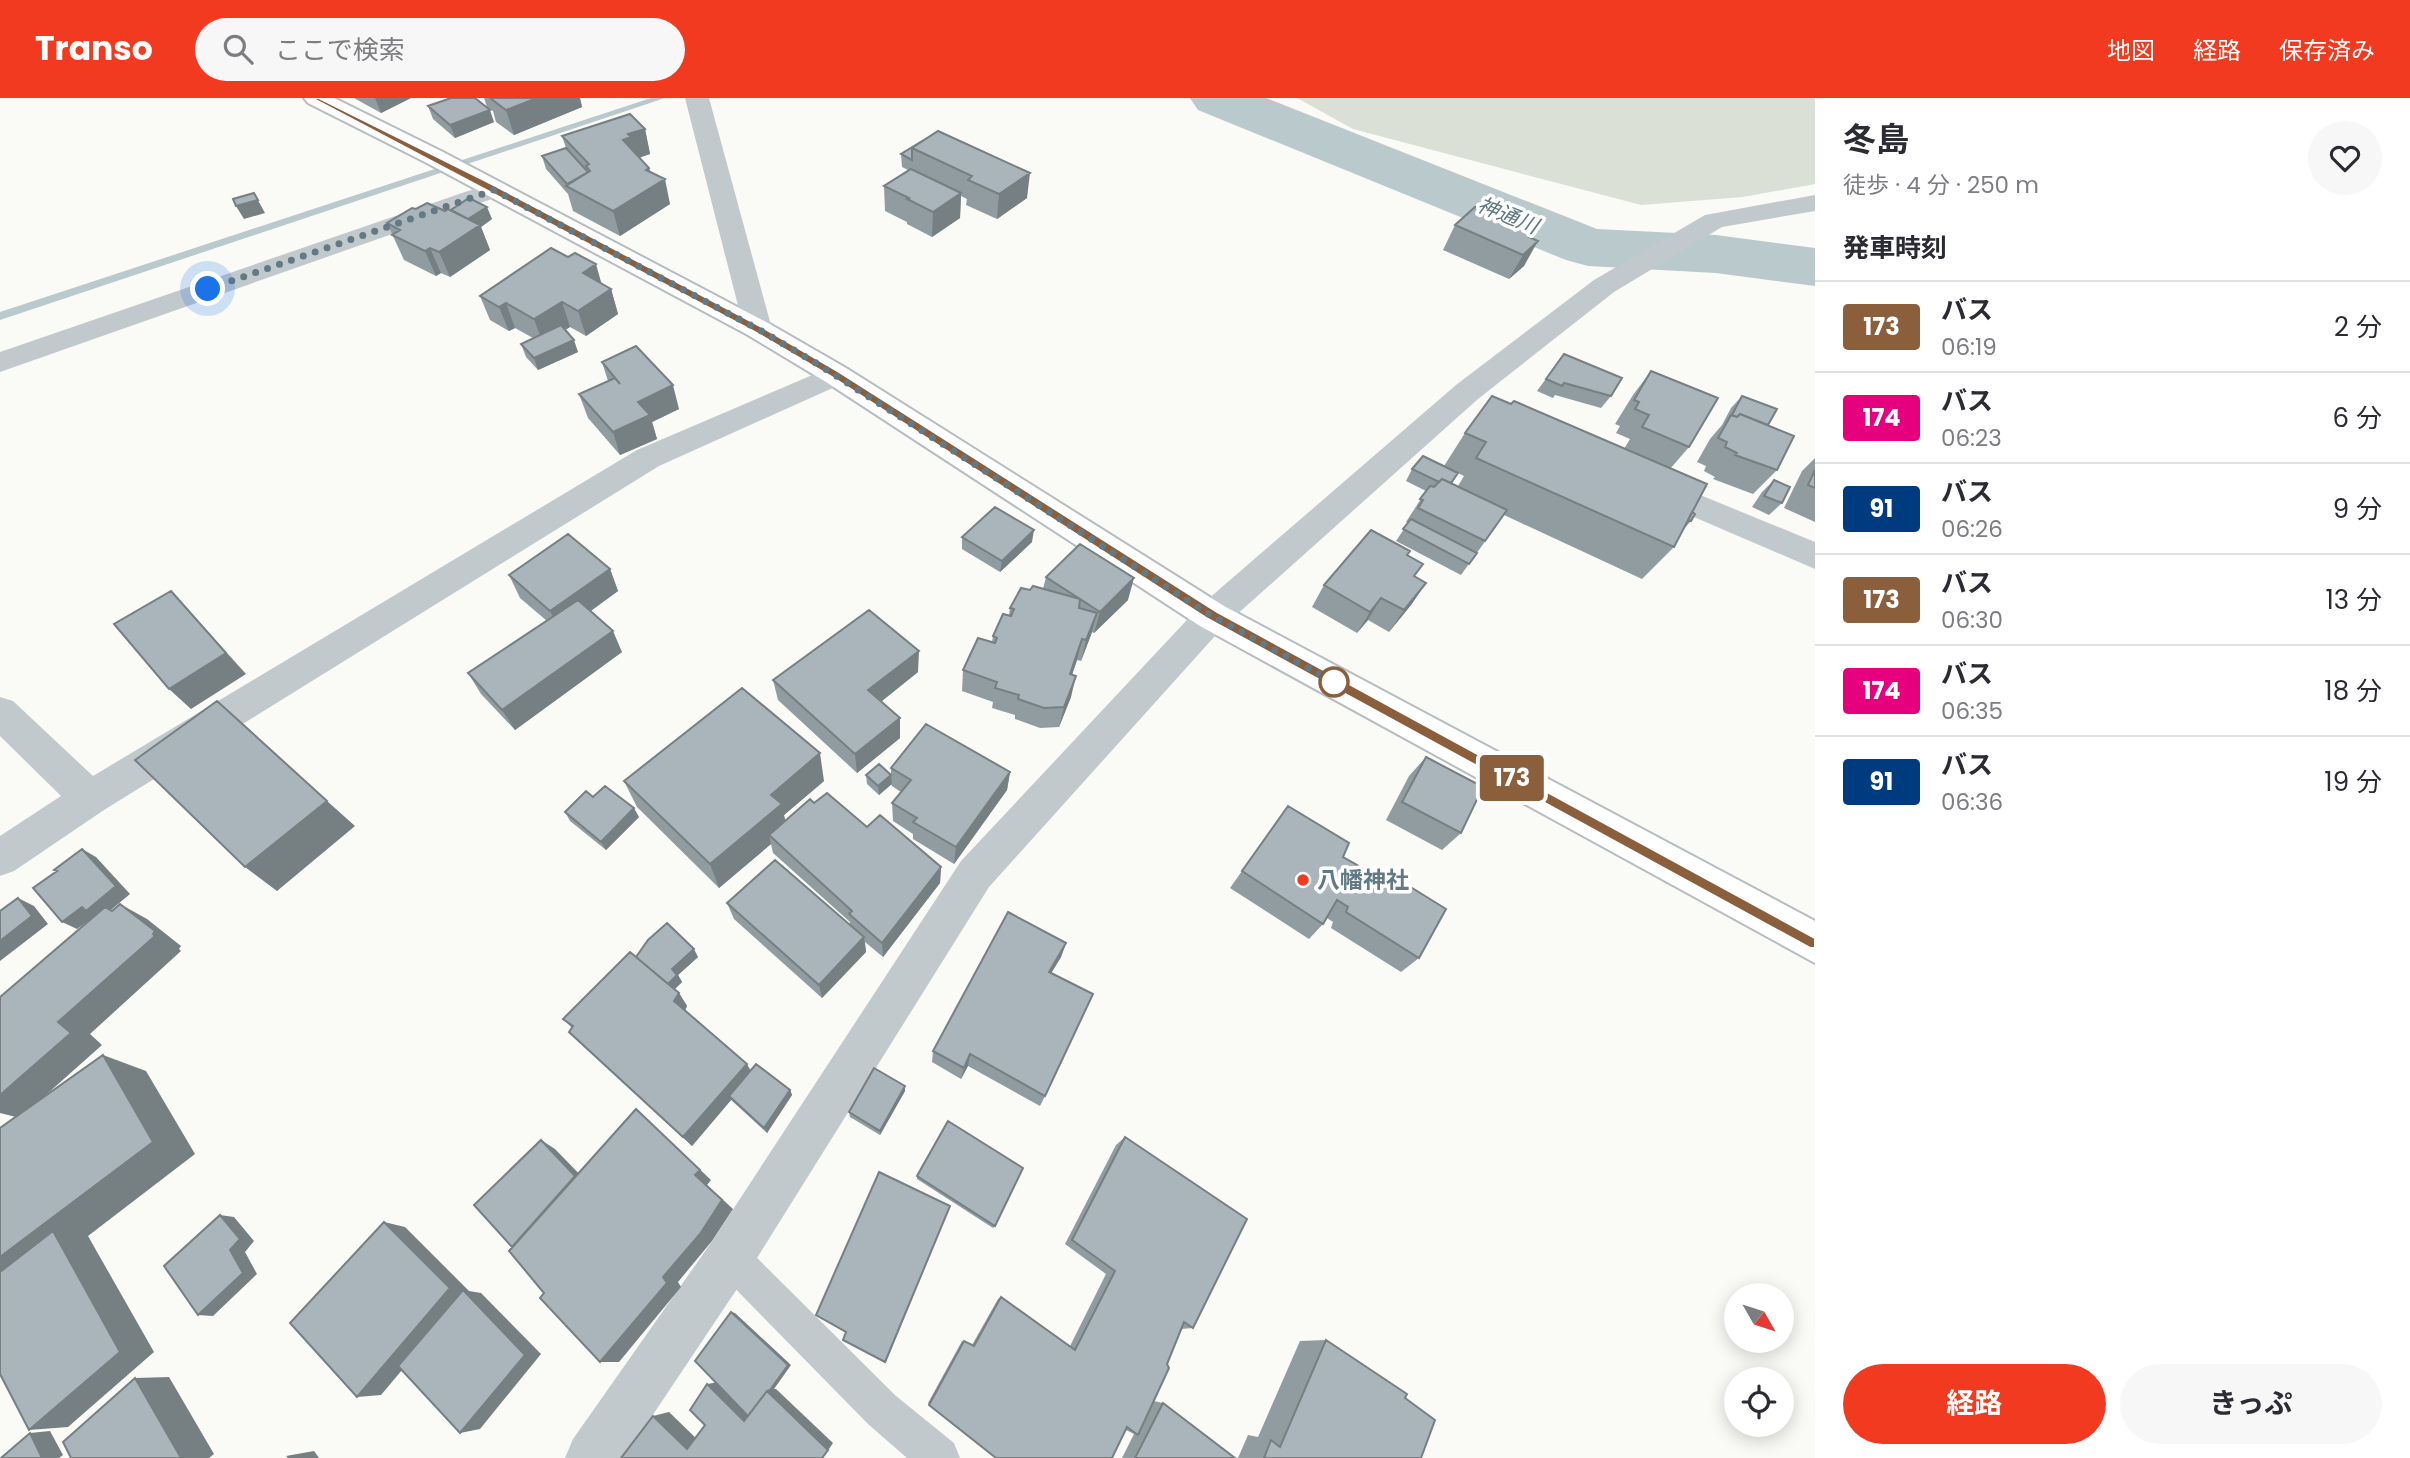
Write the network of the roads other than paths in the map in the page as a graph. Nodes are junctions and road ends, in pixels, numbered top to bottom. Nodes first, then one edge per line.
1 (316, 98) edge
2 (700, 107) edge
3 (488, 186) junction
4 (1815, 203) edge
5 (758, 329) junction
6 (0, 362) edge
7 (836, 375) junction
8 (1622, 474) edge
9 (1815, 556) edge
10 (1212, 616) junction
11 (0, 712) edge
12 (90, 797) junction
13 (0, 858) edge
14 (1815, 943) edge
15 (730, 1257) junction
16 (592, 1458) edge
17 (939, 1458) edge

1 - 3 main road
2 - 5 street
3 - 5 main road
3 - 6 street
4 - 10 street
5 - 7 main road
7 - 10 main road
7 - 12 street
8 - 9 street
10 - 14 main road
10 - 15 street
11 - 12 street
12 - 13 street
15 - 16 street
15 - 17 lane

